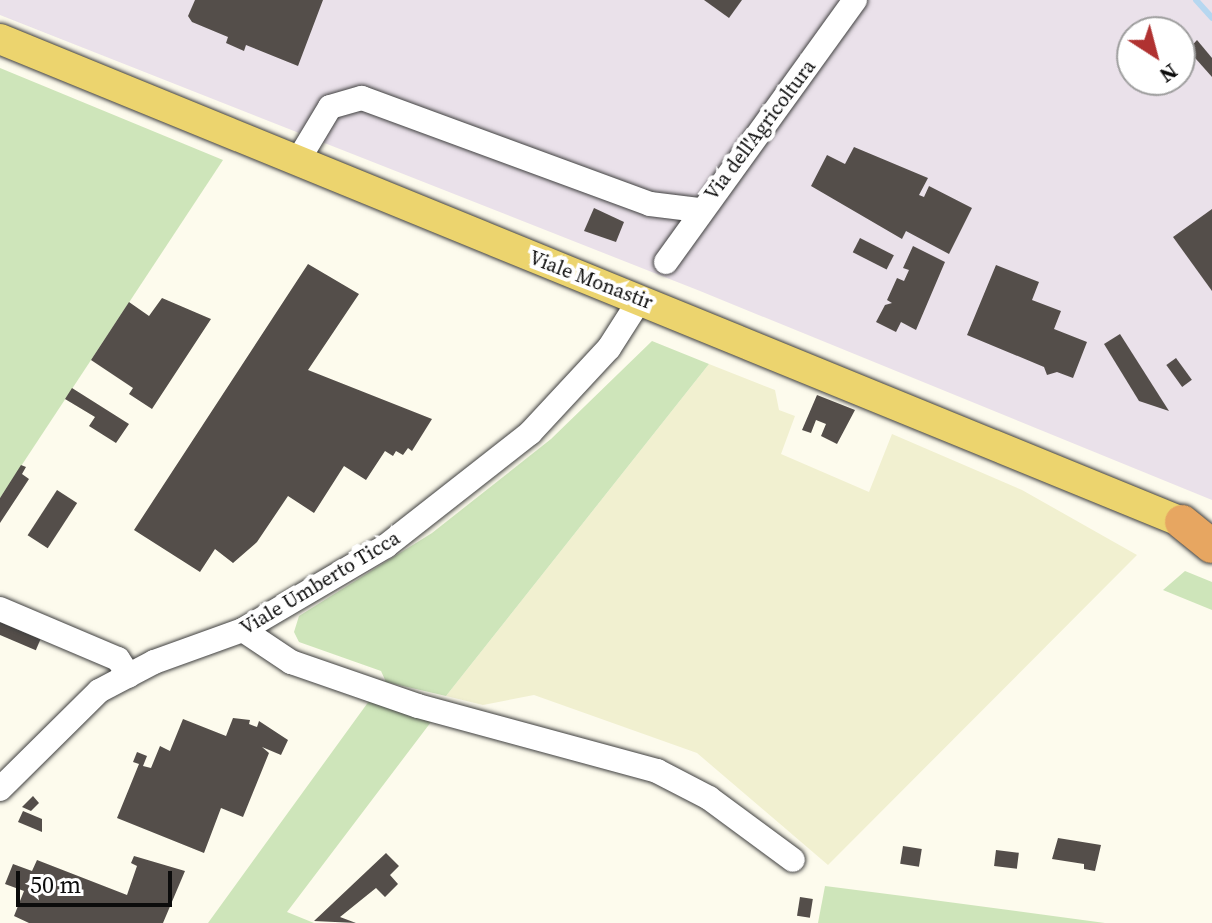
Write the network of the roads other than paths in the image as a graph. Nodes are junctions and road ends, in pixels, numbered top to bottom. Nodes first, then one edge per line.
1 (855, 0) edge
2 (0, 39) edge
3 (297, 162) junction
4 (699, 210) junction
5 (666, 262) dead end
6 (641, 298) junction
7 (1197, 524) edge
8 (1212, 546) edge
9 (0, 609) edge
10 (243, 630) junction
11 (129, 676) junction
12 (0, 789) edge
13 (793, 860) dead end

1 - 4 street, Via dell'Agricoltura
2 - 3 main road, Viale Monastir
3 - 4 street
3 - 6 main road, Viale Monastir
4 - 5 street, Via dell'Agricoltura
6 - 7 main road, Viale Monastir
6 - 10 street, Viale Umberto Ticca
7 - 8 highway
9 - 11 street
10 - 11 street, Viale Umberto Ticca
10 - 13 street
11 - 12 street, Viale Umberto Ticca

